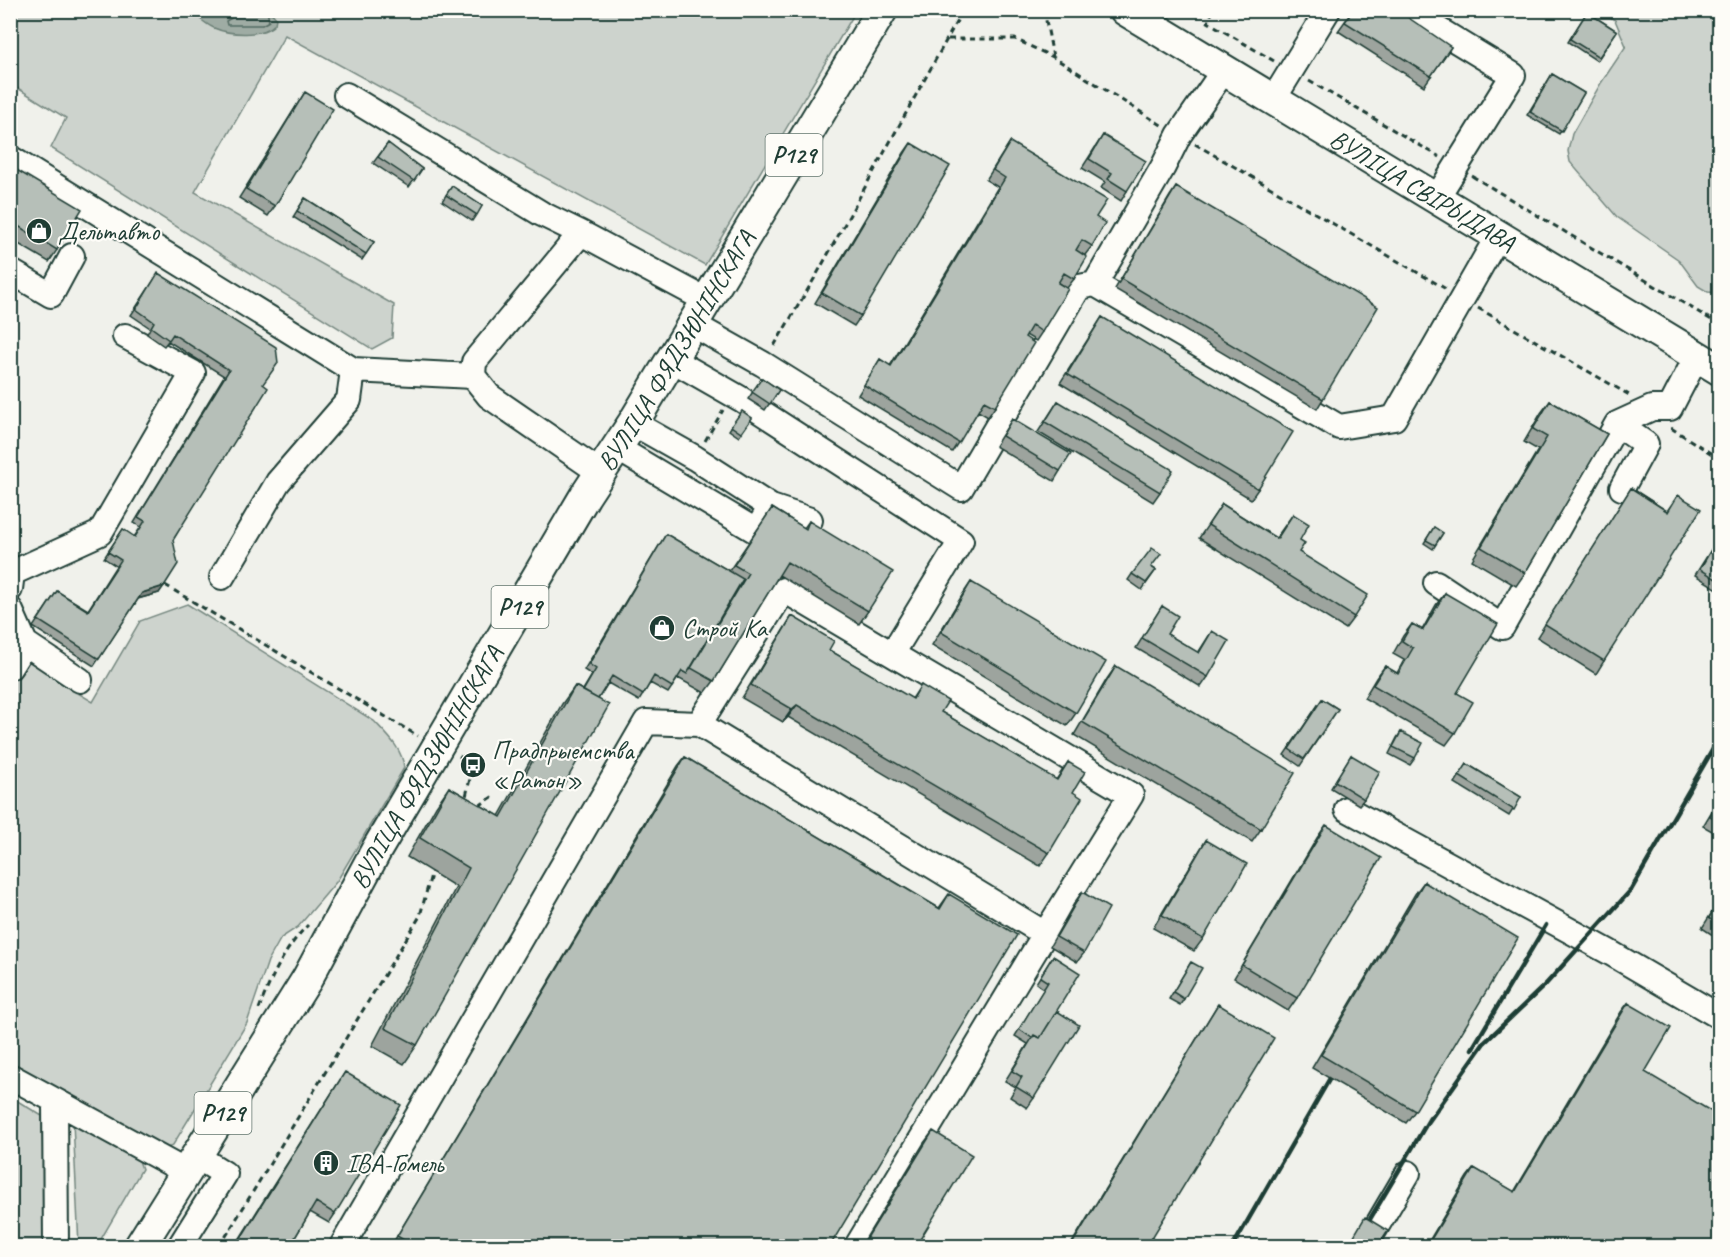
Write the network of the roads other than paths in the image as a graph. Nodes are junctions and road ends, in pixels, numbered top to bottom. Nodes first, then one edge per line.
1 (882, 10) edge
2 (1125, 10) edge
3 (1328, 10) edge
4 (1406, 10) edge
5 (1224, 70) junction
6 (346, 95) dead end
7 (1273, 100) junction
8 (10, 158) edge
9 (1436, 199) junction
10 (581, 233) junction
11 (1498, 236) junction
12 (72, 256) dead end
13 (10, 271) edge
14 (1095, 284) junction
15 (699, 312) junction
16 (125, 336) dead end
17 (671, 359) junction
18 (1708, 363) edge
19 (353, 370) junction
20 (473, 376) junction
21 (633, 423) junction
22 (1617, 424) junction
23 (617, 448) junction
24 (601, 473) junction
25 (1622, 488) dead end
26 (771, 507) junction
27 (810, 520) edge
28 (222, 577) dead end
29 (11, 578) edge
30 (1436, 583) dead end
31 (10, 609) edge
32 (18, 638) edge
33 (892, 654) junction
34 (10, 667) edge
35 (80, 680) dead end
36 (699, 724) junction
37 (1347, 809) dead end
38 (1045, 934) junction
39 (1719, 1017) edge
40 (10, 1076) edge
41 (55, 1102) junction
42 (191, 1164) junction
43 (1408, 1173) dead end
44 (56, 1246) edge
45 (142, 1246) edge
46 (180, 1246) edge
47 (342, 1246) edge
48 (856, 1246) edge
49 (1365, 1246) edge

1 - 15 main road, ВУЛІЦА ФЯДЗЮНІНСКАГА / Р129
2 - 5 main road, ВУЛІЦА СВІРЫДАВА
3 - 7 lane
4 - 9 lane
5 - 7 main road, ВУЛІЦА СВІРЫДАВА
5 - 14 lane
6 - 10 lane
7 - 9 main road, ВУЛІЦА СВІРЫДАВА
8 - 19 lane
9 - 11 main road, ВУЛІЦА СВІРЫДАВА
10 - 15 lane
10 - 20 lane
11 - 14 lane
11 - 18 main road, ВУЛІЦА СВІРЫДАВА
12 - 13 lane
14 - 15 lane
15 - 17 main road, ВУЛІЦА ФЯДЗЮНІНСКАГА / Р129
16 - 29 lane
17 - 21 main road, ВУЛІЦА ФЯДЗЮНІНСКАГА / Р129
17 - 33 lane
18 - 22 lane
19 - 20 lane
19 - 28 lane
20 - 24 lane
21 - 23 main road, ВУЛІЦА ФЯДЗЮНІНСКАГА / Р129
21 - 26 lane
22 - 25 lane
22 - 30 lane
23 - 24 main road, ВУЛІЦА ФЯДЗЮНІНСКАГА / Р129
23 - 26 lane
24 - 42 main road, ВУЛІЦА ФЯДЗЮНІНСКАГА / Р129
26 - 27 lane
31 - 32 lane
32 - 34 lane
32 - 35 lane
33 - 36 lane
33 - 38 lane
36 - 38 lane
36 - 47 lane
37 - 39 lane
38 - 48 lane
40 - 41 lane
41 - 42 lane
41 - 44 lane
42 - 45 main road, ВУЛІЦА ФЯДЗЮНІНСКАГА / Р129
42 - 46 lane
43 - 49 lane

